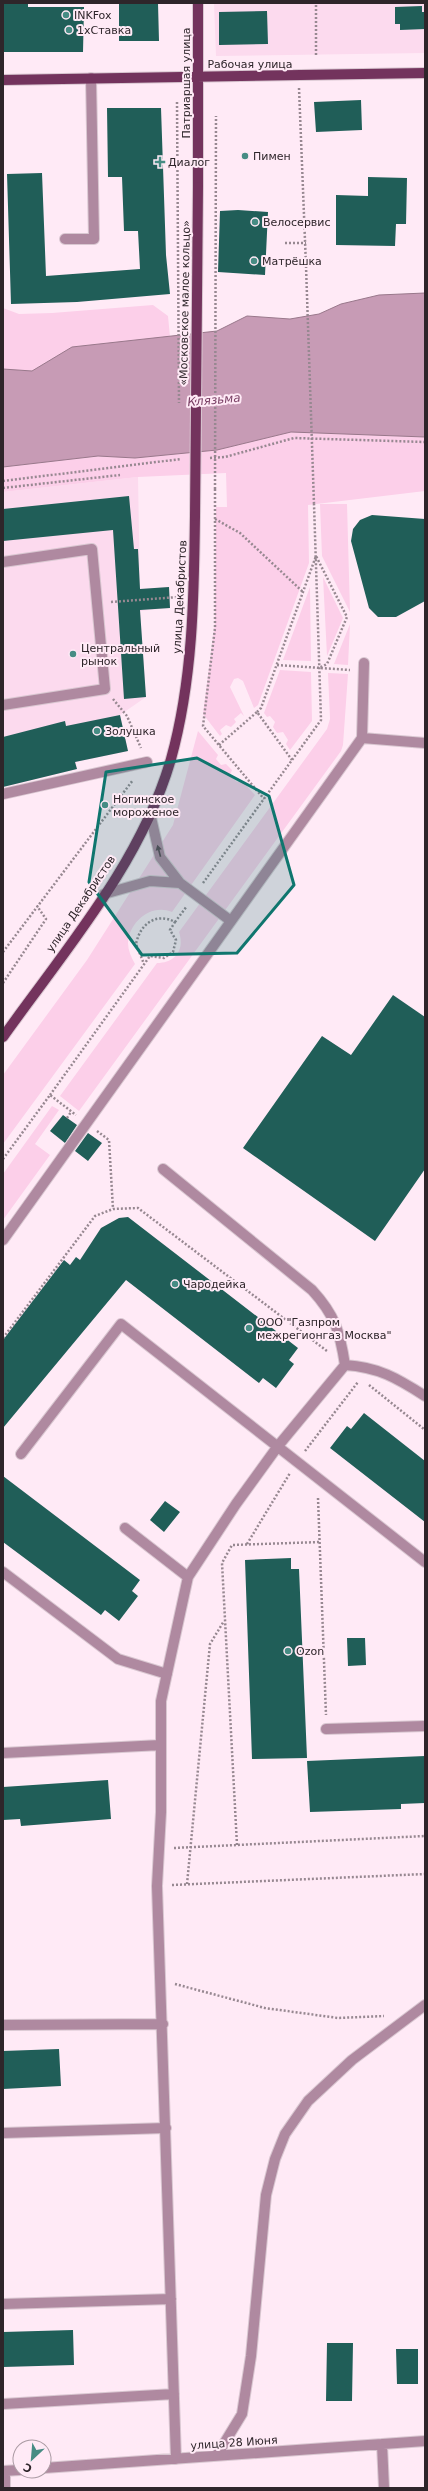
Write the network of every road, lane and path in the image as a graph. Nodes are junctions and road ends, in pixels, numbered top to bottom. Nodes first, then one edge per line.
1 (198, 3) edge
2 (316, 3) edge
3 (316, 56) dead end
4 (425, 73) edge
5 (199, 76) junction
6 (298, 76) junction
7 (91, 78) junction
8 (3, 80) edge
9 (177, 102) dead end
10 (216, 116) dead end
11 (198, 187) joint
12 (65, 239) dead end
13 (306, 242) junction
14 (285, 243) dead end
15 (179, 408) dead end
16 (425, 442) edge
17 (180, 456) dead end
18 (202, 458) dead end
19 (187, 459) dead end
20 (180, 463) dead end
21 (120, 475) dead end
22 (3, 481) edge
23 (3, 488) edge
24 (195, 516) joint
25 (215, 519) junction
26 (316, 556) junction
27 (3, 562) edge
28 (303, 592) junction
29 (181, 597) dead end
30 (97, 603) junction
31 (364, 663) dead end
32 (276, 665) junction
33 (319, 668) junction
34 (348, 670) dead end
35 (105, 688) junction
36 (3, 705) edge
37 (257, 712) junction
38 (362, 738) junction
39 (425, 743) edge
40 (218, 745) junction
41 (292, 760) junction
42 (147, 762) junction
43 (3, 794) edge
44 (264, 799) junction
45 (150, 814) junction
46 (180, 883) junction
47 (104, 894) junction
48 (195, 894) junction
49 (37, 906) junction
50 (231, 921) junction
51 (175, 922) junction
52 (3, 952) edge
53 (144, 964) junction
54 (3, 983) edge
55 (3, 1036) edge
56 (50, 1095) junction
57 (71, 1112) junction
58 (76, 1115) dead end
59 (67, 1118) dead end
60 (86, 1123) junction
61 (101, 1134) junction
62 (99, 1138) dead end
63 (3, 1159) edge
64 (163, 1169) dead end
65 (113, 1209) junction
66 (3, 1240) edge
67 (3, 1338) edge
68 (327, 1351) dead end
69 (345, 1365) junction
70 (361, 1379) dead end
71 (367, 1383) dead end
72 (425, 1396) edge
73 (425, 1430) edge
74 (278, 1446) junction
75 (21, 1454) dead end
76 (297, 1461) junction
77 (317, 1478) junction
78 (125, 1528) dead end
79 (320, 1542) junction
80 (246, 1544) junction
81 (425, 1562) edge
82 (3, 1572) edge
83 (188, 1577) junction
84 (224, 1620) junction
85 (167, 1674) junction
86 (425, 1726) edge
87 (326, 1730) joint
88 (161, 1745) junction
89 (3, 1753) edge
90 (425, 1836) edge
91 (237, 1845) junction
92 (190, 1847) junction
93 (159, 1849) junction
94 (425, 1874) edge
95 (187, 1884) junction
96 (157, 1886) junction
97 (162, 1981) junction
98 (425, 2005) edge
99 (409, 2015) junction
100 (164, 2024) junction
101 (3, 2025) edge
102 (166, 2128) junction
103 (3, 2133) edge
104 (171, 2299) junction
105 (3, 2304) edge
106 (174, 2394) junction
107 (3, 2404) edge
108 (425, 2441) edge
109 (382, 2444) junction
110 (217, 2455) junction
111 (176, 2459) junction
112 (52, 2467) edge
113 (4, 2471) edge
114 (5, 2488) edge
115 (384, 2488) edge

1 - 5 main road, Патриаршая улица
2 - 3 path
4 - 6 main road, Рабочая улица
5 - 6 main road, Рабочая улица
5 - 7 main road, Рабочая улица
5 - 11 main road, Патриаршая улица
6 - 13 path
7 - 8 main road, Рабочая улица
7 - 12 street
9 - 15 path, bridge
10 - 25 path, bridge
11 - 24 main road, «Московское малое кольцо», bridge
13 - 14 path
13 - 26 path, bridge
16 - 18 path, bridge
17 - 20 path
19 - 22 path
21 - 23 path
24 - 45 main road, улица Декабристов
25 - 28 path
25 - 40 path
26 - 28 path
26 - 33 path
26 - 33 path
27 - 30 street
28 - 32 path
29 - 30 path
30 - 35 street
31 - 38 street
32 - 33 path
32 - 37 path
33 - 34 path
33 - 41 path
35 - 36 street
35 - 42 path
37 - 40 path
37 - 41 path
38 - 39 street
38 - 50 street
40 - 44 path
41 - 44 path
42 - 43 street
42 - 49 path
44 - 48 path
46 -> 45 street
45 - 47 main road, улица Декабристов
46 - 47 street
46 - 48 street
47 - 55 main road, улица Декабристов
48 - 50 street
48 - 51 path
49 - 52 path
49 - 54 path
50 - 60 street
51 - 53 path
51 - 53 path
53 - 56 path
56 - 57 path
56 - 63 path
57 - 58 path
57 - 59 path
60 - 61 path
60 - 66 street
61 - 62 path
61 - 65 path
64 - 69 street
65 - 67 path
65 - 68 path
69 - 72 street
69 - 74 street
70 - 76 path
71 - 73 path
74 - 75 street
74 - 76 street
74 - 83 street
76 - 77 street
76 - 80 path
77 - 79 path
77 - 81 street
78 - 83 street
79 - 80 path
79 - 87 path
80 - 84 path
82 - 85 street
83 - 85 street
84 - 91 path
84 - 92 path
85 - 88 street
86 - 87 street
88 - 89 street
88 - 93 street
90 - 91 path
91 - 92 path
92 - 93 path
92 - 95 path
93 - 96 street
94 - 95 path
95 - 96 path
96 - 97 street
97 - 99 path
97 - 100 street
98 - 99 street
99 - 110 street
100 - 101 street
100 - 102 street
102 - 103 street
102 - 104 street
104 - 105 street
104 - 106 street
106 - 107 street
106 - 111 street
108 - 109 street, улица 28 Июня
109 - 110 street, улица 28 Июня
109 - 115 street
110 - 111 street, улица 28 Июня
111 - 112 street, улица 28 Июня
113 - 114 street

